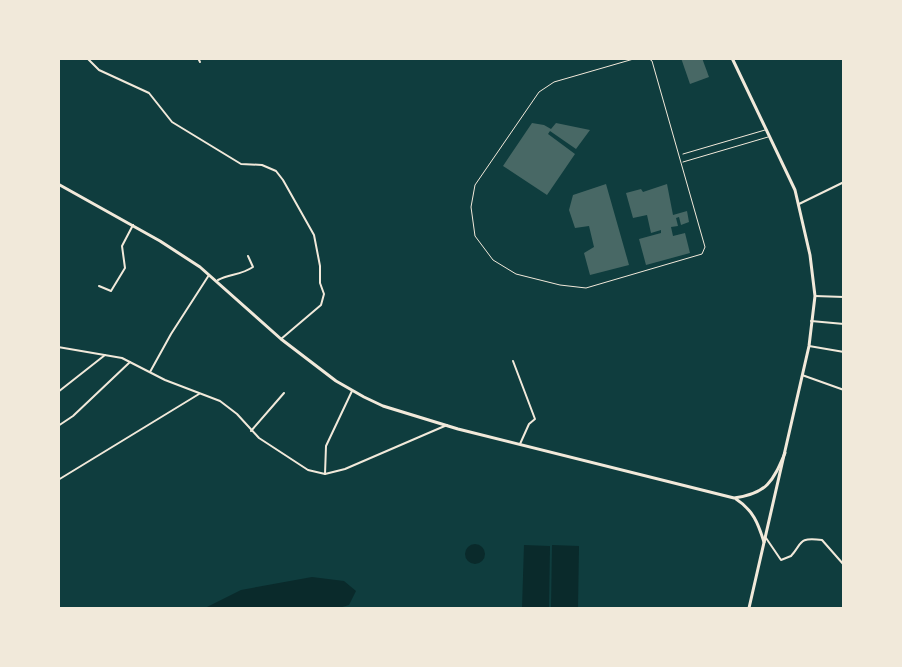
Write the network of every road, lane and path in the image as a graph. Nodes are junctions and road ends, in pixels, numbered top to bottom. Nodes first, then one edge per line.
1 (87, 58) edge
2 (287, 58) edge
3 (297, 58) edge
4 (637, 58) edge
5 (648, 58) edge
6 (732, 58) edge
7 (765, 130) junction
8 (768, 137) junction
9 (681, 154) junction
10 (683, 162) junction
11 (843, 182) edge
12 (58, 183) edge
13 (799, 204) junction
14 (133, 225) junction
15 (248, 256) dead end
16 (210, 274) junction
17 (218, 280) junction
18 (99, 286) dead end
19 (815, 296) junction
20 (843, 297) edge
21 (811, 321) junction
22 (843, 324) edge
23 (281, 339) junction
24 (58, 346) edge
25 (809, 346) junction
26 (843, 352) edge
27 (105, 355) junction
28 (130, 361) junction
29 (513, 361) dead end
30 (150, 372) junction
31 (802, 375) junction
32 (843, 390) edge
33 (352, 391) junction
34 (58, 392) edge
35 (284, 393) dead end
36 (200, 394) junction
37 (447, 425) junction
38 (58, 426) edge
39 (251, 431) junction
40 (520, 444) junction
41 (785, 453) junction
42 (325, 474) junction
43 (58, 480) edge
44 (734, 498) junction
45 (765, 540) junction
46 (843, 565) edge
47 (749, 609) edge

1 - 23 street
2 - 3 street
4 - 10 lane
5 - 9 lane
6 - 7 main road
7 - 8 main road
7 - 9 lane
8 - 10 lane
8 - 13 main road
9 - 10 lane
11 - 13 street
12 - 14 main road
13 - 19 main road
14 - 16 main road
14 - 18 street
15 - 17 street
16 - 17 main road
16 - 30 street
17 - 23 main road
19 - 20 street
19 - 21 main road
21 - 22 street
21 - 25 main road
23 - 33 main road
24 - 27 street
25 - 26 street
25 - 31 main road
27 - 28 street
27 - 34 street
28 - 30 street
28 - 38 street
29 - 40 street
30 - 36 street
31 - 32 street
31 - 41 main road
33 - 37 main road
33 - 42 street
35 - 39 street
36 - 39 street
36 - 43 street
37 - 40 main road
37 - 42 street
39 - 42 street
40 - 44 main road
41 - 44 main road
41 - 45 main road
44 - 45 main road
45 - 46 street
45 - 47 main road

